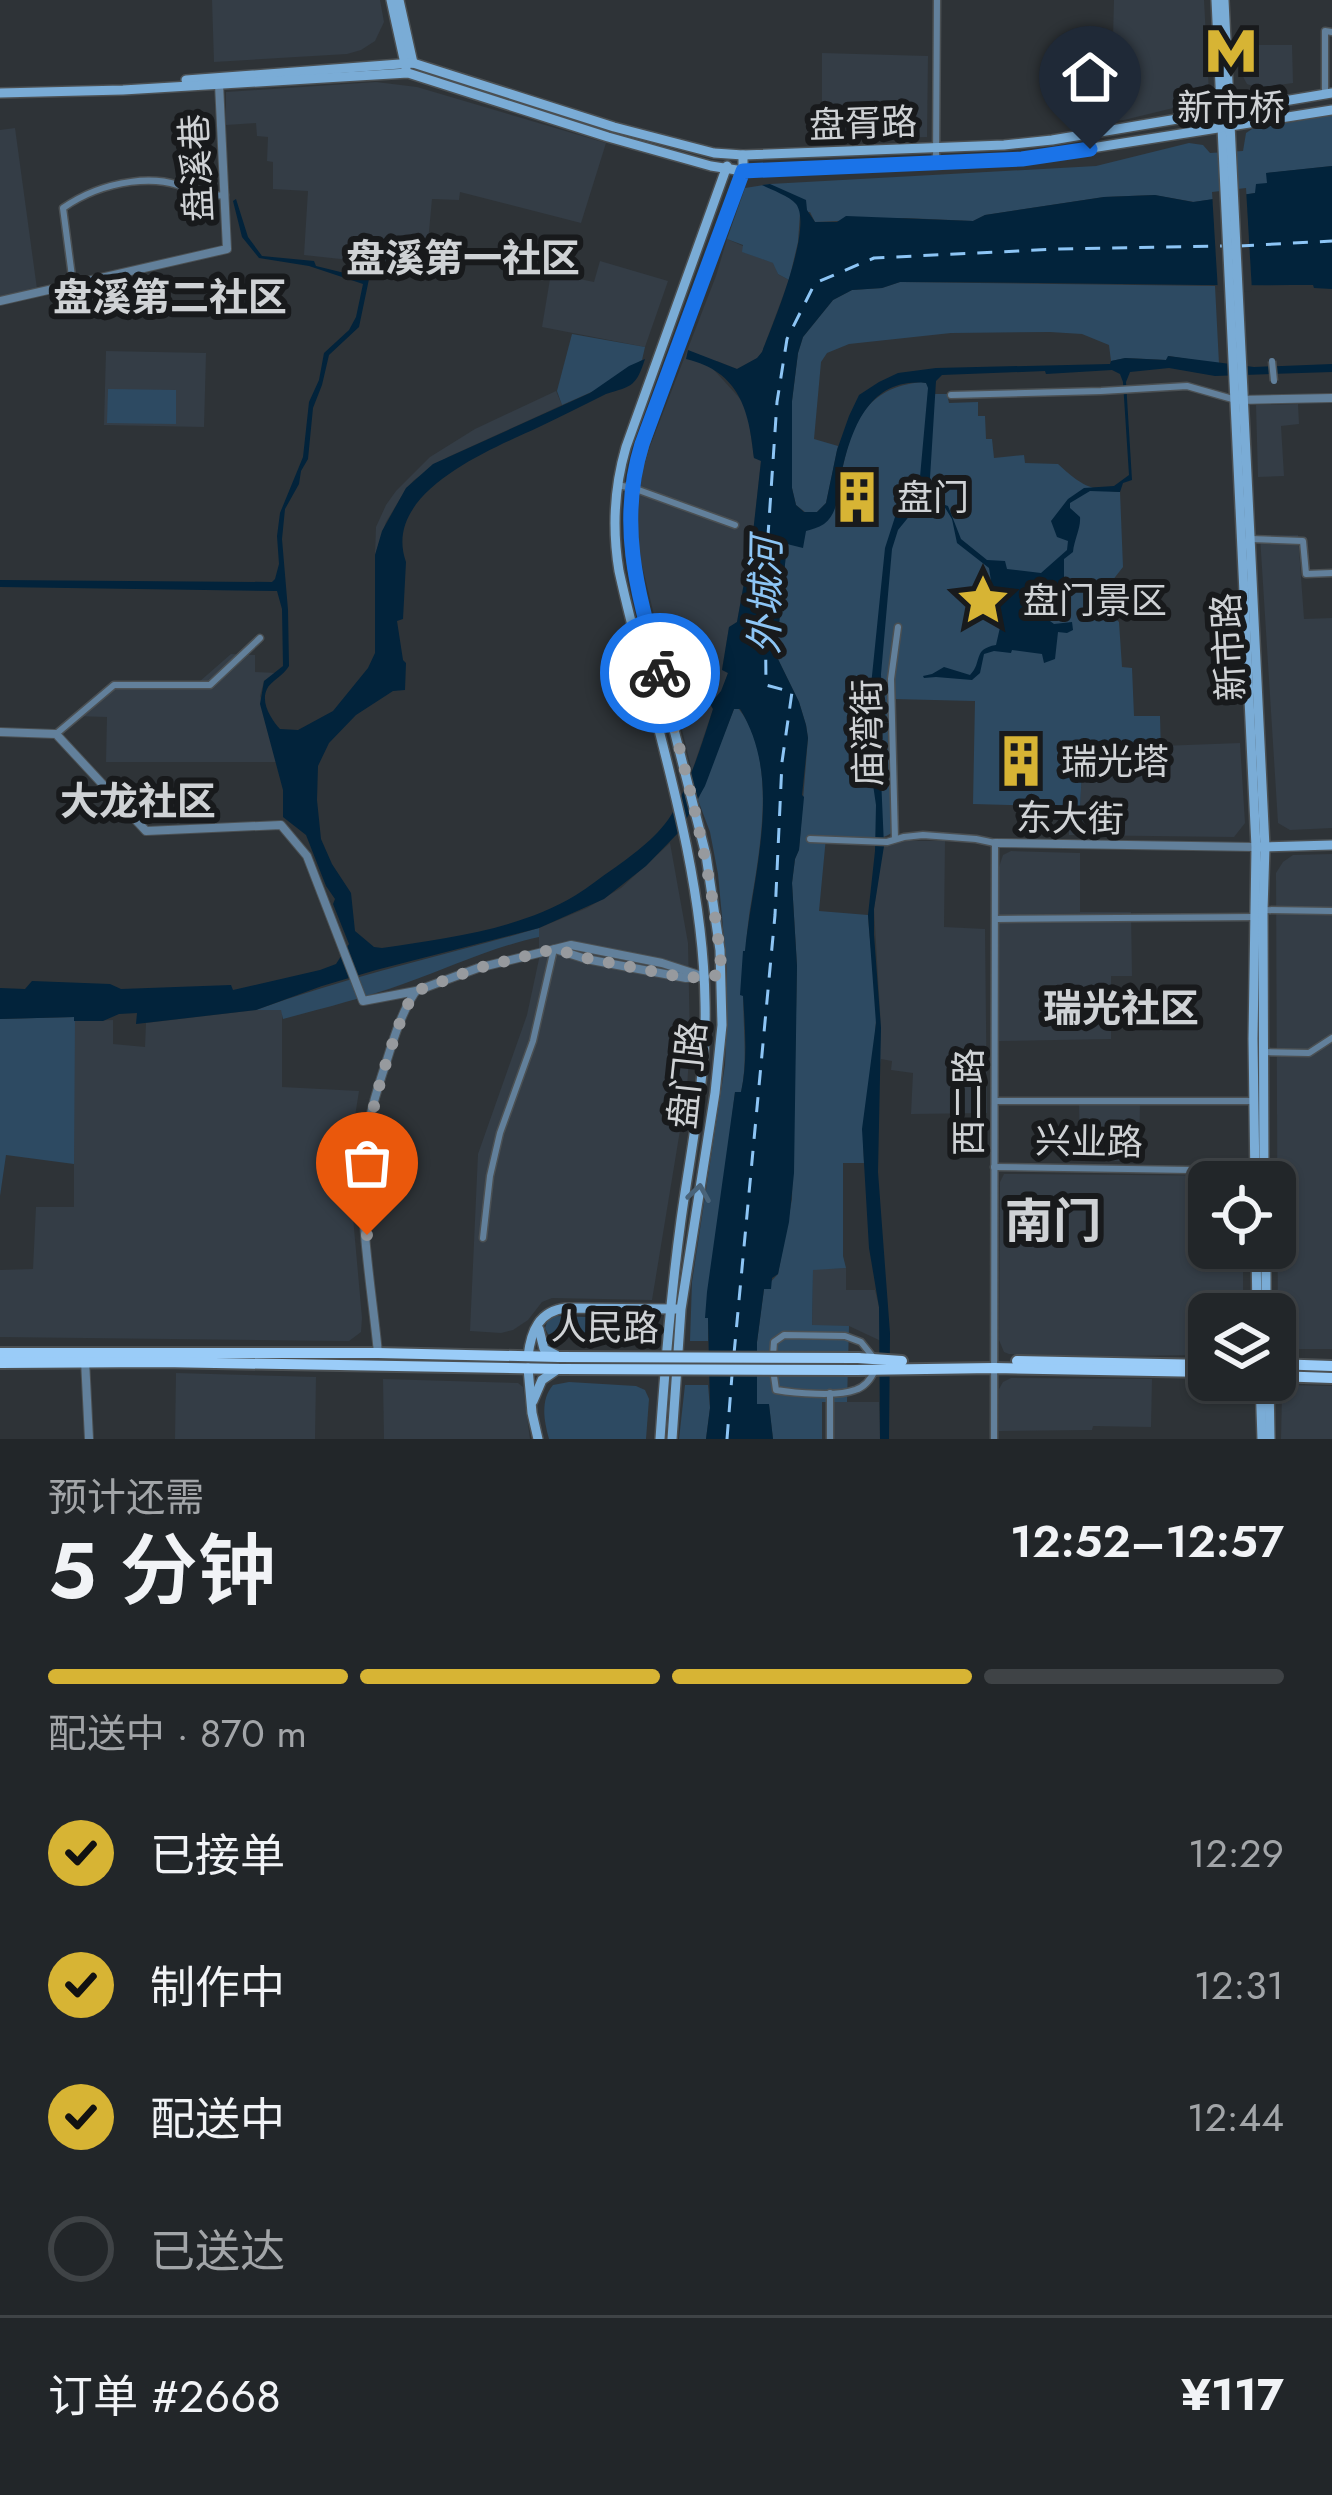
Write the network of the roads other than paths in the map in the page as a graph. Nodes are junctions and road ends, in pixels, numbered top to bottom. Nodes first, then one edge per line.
1 (395, 0) edge
2 (937, 0) edge
3 (1220, 0) edge
4 (1332, 32) edge
5 (409, 67) junction
6 (219, 84) junction
7 (0, 90) edge
8 (1330, 95) edge
9 (1226, 109) junction
10 (1332, 109) edge
11 (1227, 133) junction
12 (1052, 140) junction
13 (936, 148) junction
14 (728, 155) junction
15 (743, 155) junction
16 (1054, 155) junction
17 (936, 164) junction
18 (727, 169) junction
19 (743, 171) junction
20 (225, 195) junction
21 (73, 284) junction
22 (0, 302) edge
23 (1272, 361) dead end
24 (951, 395) dead end
25 (1332, 398) edge
26 (1275, 399) junction
27 (1240, 400) junction
28 (617, 485) junction
29 (633, 488) junction
30 (735, 525) dead end
31 (1250, 539) junction
32 (1332, 573) edge
33 (898, 627) dead end
34 (260, 638) dead end
35 (0, 732) edge
36 (56, 734) junction
37 (810, 838) dead end
38 (891, 841) junction
39 (994, 844) junction
40 (1332, 845) edge
41 (1261, 847) junction
42 (1332, 911) edge
43 (1258, 914) junction
44 (995, 919) junction
45 (554, 949) junction
46 (722, 975) junction
47 (704, 977) junction
48 (416, 991) junction
49 (1332, 1038) edge
50 (1263, 1052) junction
51 (994, 1101) junction
52 (1259, 1101) junction
53 (1256, 1161) edge
54 (1263, 1161) edge
55 (994, 1167) junction
56 (1188, 1174) edge
57 (483, 1238) dead end
58 (675, 1309) junction
59 (542, 1318) junction
60 (0, 1353) edge
61 (378, 1353) junction
62 (85, 1357) junction
63 (528, 1362) junction
64 (0, 1363) edge
65 (561, 1363) junction
66 (994, 1364) junction
67 (875, 1365) junction
68 (1296, 1365) edge
69 (1332, 1366) edge
70 (1188, 1369) edge
71 (1332, 1378) edge
72 (1296, 1379) edge
73 (830, 1393) junction
74 (1267, 1401) edge
75 (532, 1413) junction
76 (89, 1439) edge
77 (538, 1439) edge
78 (660, 1439) edge
79 (672, 1439) edge
80 (830, 1439) edge
81 (994, 1439) edge
82 (1266, 1439) edge

1 - 5 main road
2 - 13 street
3 - 9 main road, 新市路
4 - 8 street
5 - 6 main road, 盘胥路
5 - 7 main road, 盘胥路
5 - 14 main road, 盘胥路
5 - 18 main road, 盘胥路
6 - 7 main road, 盘胥路
6 - 20 street, 盘溪巷
8 - 9 main road, 盘胥路
8 - 10 main road
9 - 11 main road, 新市路
9 - 12 main road, 盘胥路
10 - 11 main road, 盘胥路
11 - 16 main road, 盘胥路
11 - 27 main road, 新市路
12 - 13 main road, 盘胥路
12 - 16 main road
13 - 15 main road, 盘胥路
13 - 17 street
14 - 15 main road, 盘胥路
14 - 18 main road, 盘门路
15 - 19 main road, 盘门路
16 - 17 main road, 盘胥路
17 - 19 main road, 盘胥路
18 - 19 main road, 盘胥路
18 - 28 main road, 盘门路
19 - 29 main road, 盘门路
20 - 21 street, 盘溪巷
20 - 21 street
21 - 22 street
23 - 26 street, bridge
24 - 27 street
25 - 26 street
26 - 27 street
27 - 31 main road, 新市路
27 - 41 main road, 新市路
28 - 29 street
28 - 47 main road, 盘门路
29 - 30 street
29 - 46 main road, 盘门路
31 - 32 street
31 - 41 main road, 新市路
33 - 38 street, 庙湾街
34 - 36 street
35 - 36 street
36 - 48 street
37 - 38 street, 东大街
38 - 39 street, 东大街
39 - 41 street, 东大街
39 - 44 street, 西二路
40 - 41 main road, 东大街
41 - 43 main road, 新市路
42 - 43 street
43 - 44 street
43 - 50 main road, 新市路
43 - 52 main road, 新市路
44 - 51 street, 西二路
45 - 47 street
45 - 48 street
45 - 57 street
46 - 47 main road
58 -> 46 main road, 盘门路
47 - 58 main road, 盘门路
48 - 61 street
49 - 50 street
50 - 52 main road, 新市路
51 - 52 street
51 - 55 street, 西二路
52 - 53 main road, 新市路
52 - 54 main road, 新市路
55 - 56 street, 兴业路
55 - 66 street, 西二路
58 - 59 main road
58 - 78 main road
58 - 79 main road
59 - 63 main road
59 - 65 main road
60 - 62 main road, 人民路
61 - 62 main road, 人民路
61 - 63 main road, 人民路
62 - 63 main road, 人民路
62 - 64 main road, 人民路
62 - 76 street
63 - 65 main road, 人民路
63 - 75 main road
65 - 67 main road, 人民路, bridge
65 - 75 main road
66 - 67 main road, 人民路
66 - 70 main road, 人民路
66 - 81 street, 西二路
67 - 73 street
67 - 73 street
68 - 69 main road
71 - 72 main road
73 - 80 street
74 - 82 main road
75 - 77 main road

